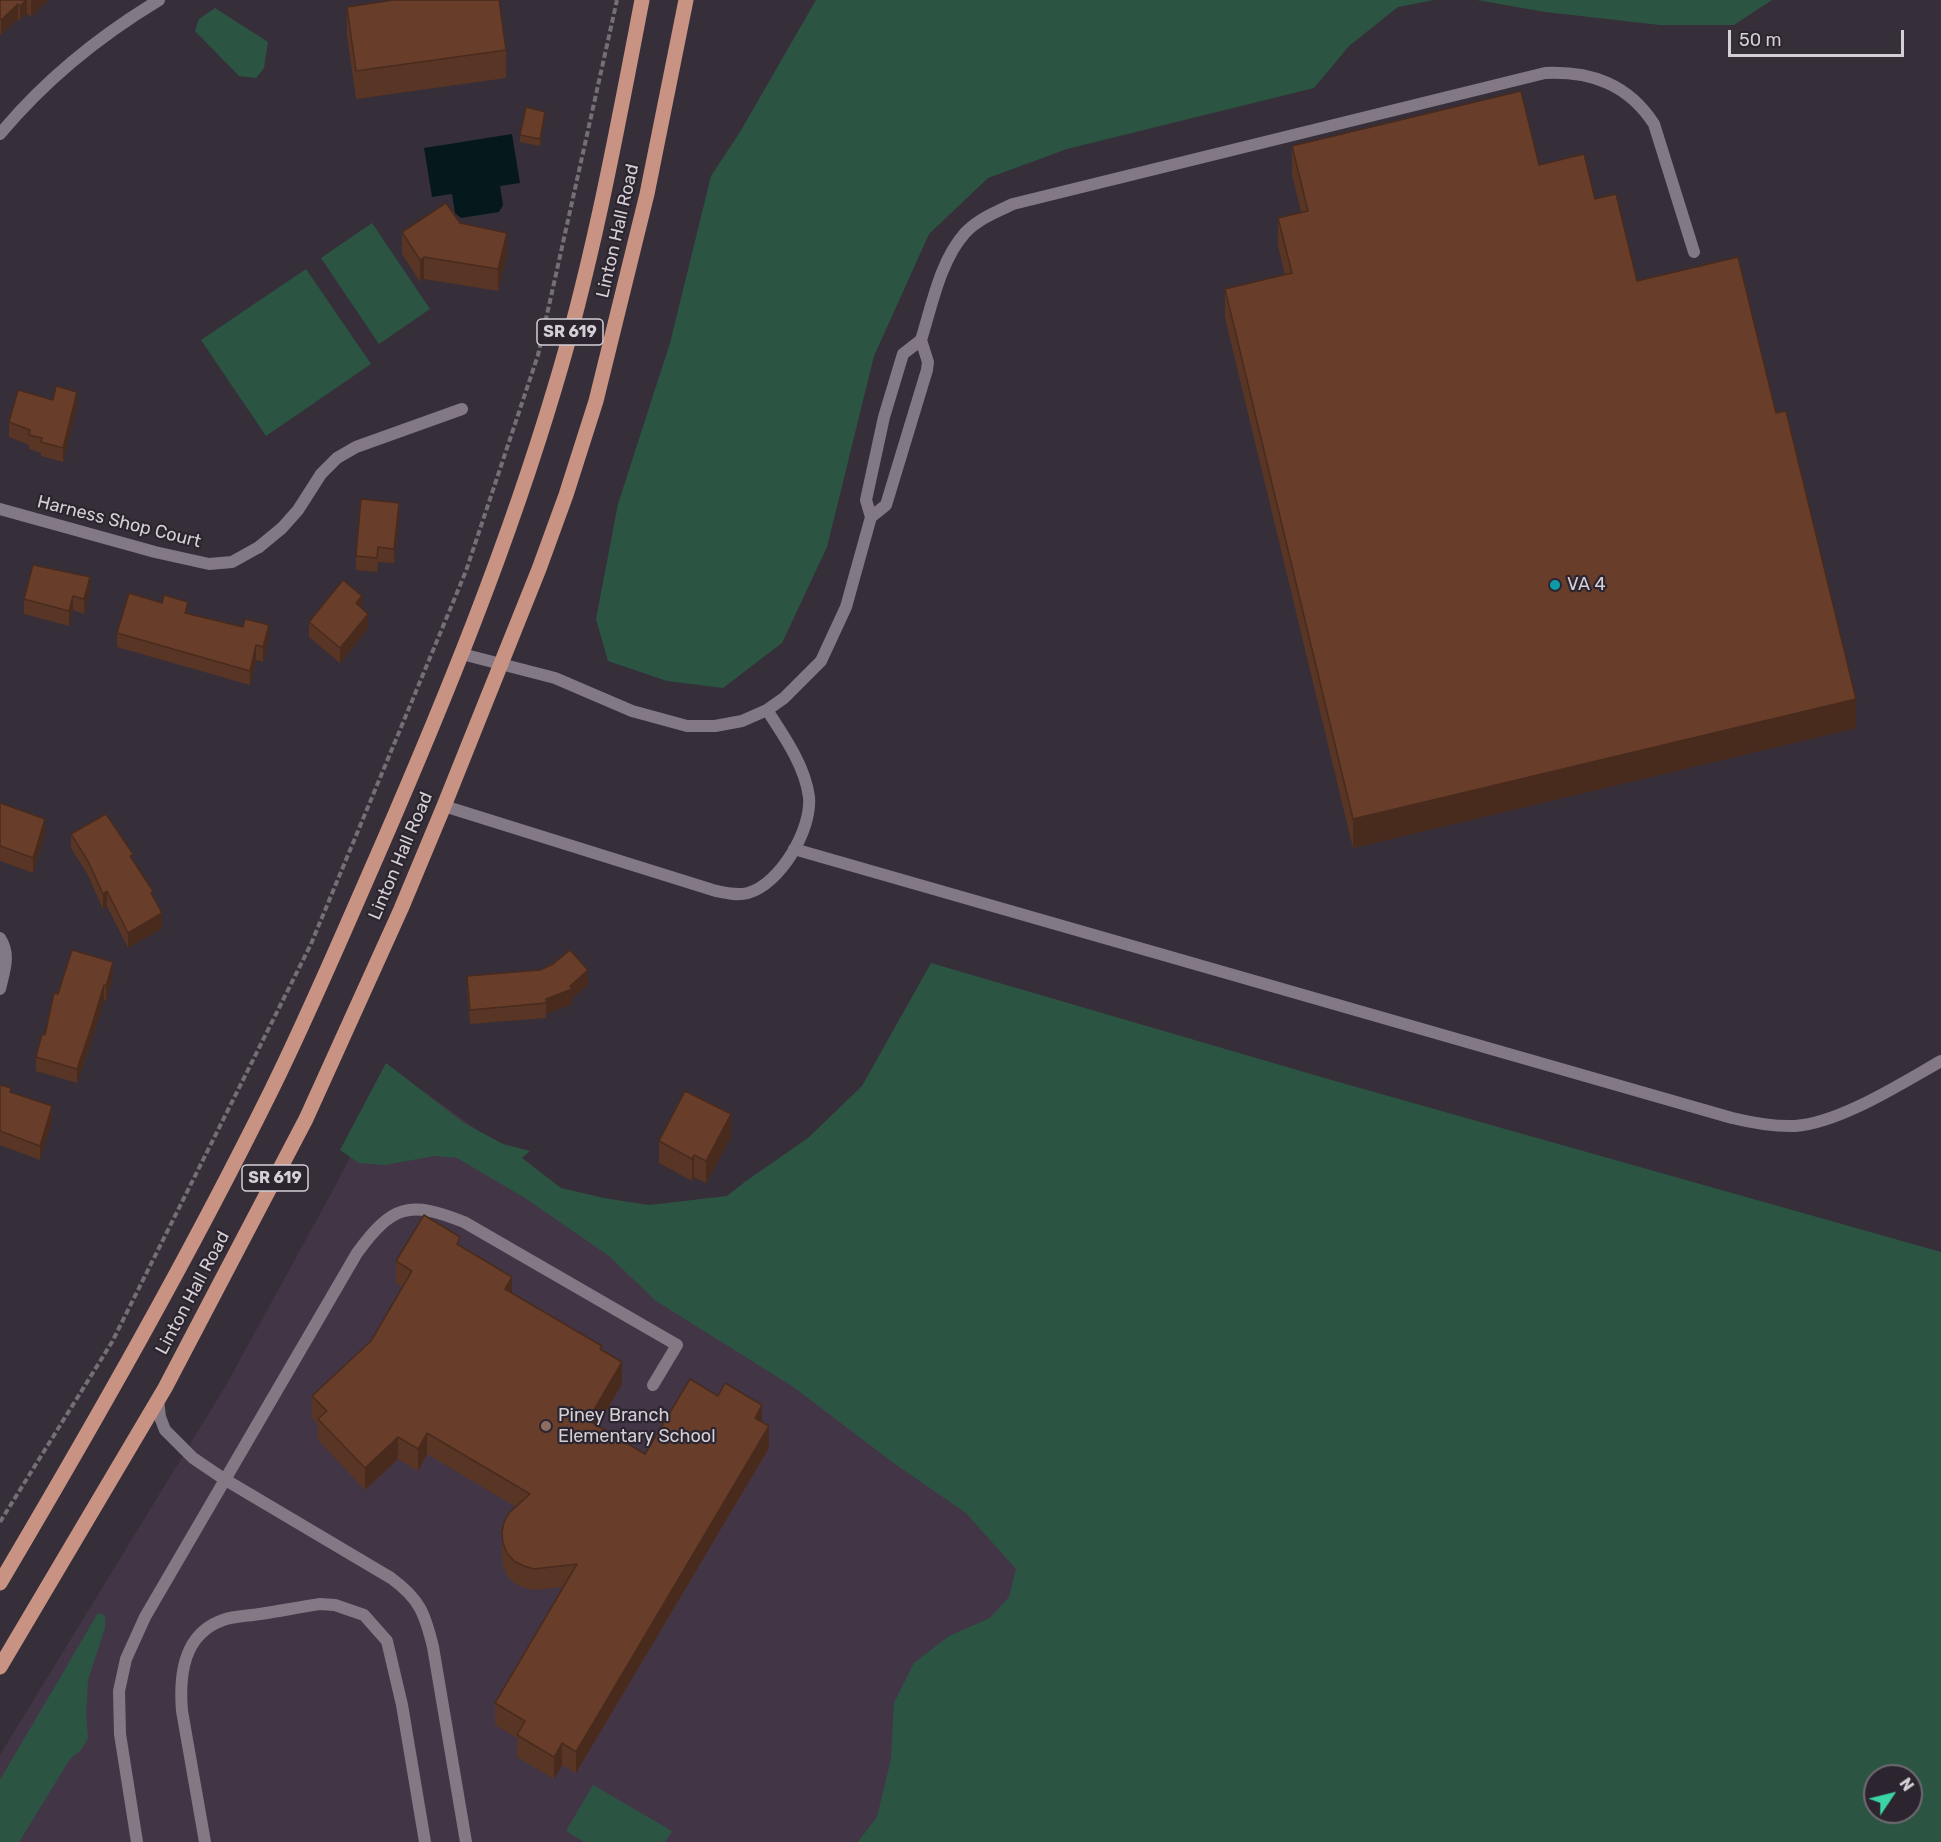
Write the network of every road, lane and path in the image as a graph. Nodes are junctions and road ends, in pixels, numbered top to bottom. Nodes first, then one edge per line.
1 (159, 0) edge
2 (617, 0) edge
3 (642, 0) edge
4 (686, 0) edge
5 (1, 130) edge
6 (1694, 252) dead end
7 (921, 340) junction
8 (462, 409) dead end
9 (0, 510) edge
10 (871, 517) junction
11 (462, 654) junction
12 (502, 665) junction
13 (766, 710) junction
14 (444, 806) junction
15 (794, 849) junction
16 (0, 938) edge
17 (0, 989) edge
18 (1941, 1061) edge
19 (653, 1385) dead end
20 (158, 1400) junction
21 (224, 1479) junction
22 (0, 1521) edge
23 (0, 1583) edge
24 (0, 1667) edge
25 (137, 1842) edge
26 (206, 1842) edge
27 (425, 1842) edge
28 (466, 1842) edge

1 - 5 street
2 - 22 path
3 - 11 main road, Linton Hall Road / SR 619
4 - 12 main road, Linton Hall Road / SR 619
6 - 7 street
7 - 10 street
7 - 10 street
8 - 9 street, Harness Shop Court
10 - 13 street
11 - 12 street
11 - 23 main road, Linton Hall Road / SR 619
12 - 13 street
12 - 14 main road, Linton Hall Road / SR 619
13 - 15 street
14 - 15 street
14 - 20 main road, Linton Hall Road / SR 619
15 - 18 street
16 - 17 street
19 - 21 street
20 - 21 street
20 - 24 main road, Linton Hall Road / SR 619
21 - 25 street
21 - 28 street
26 - 27 street

